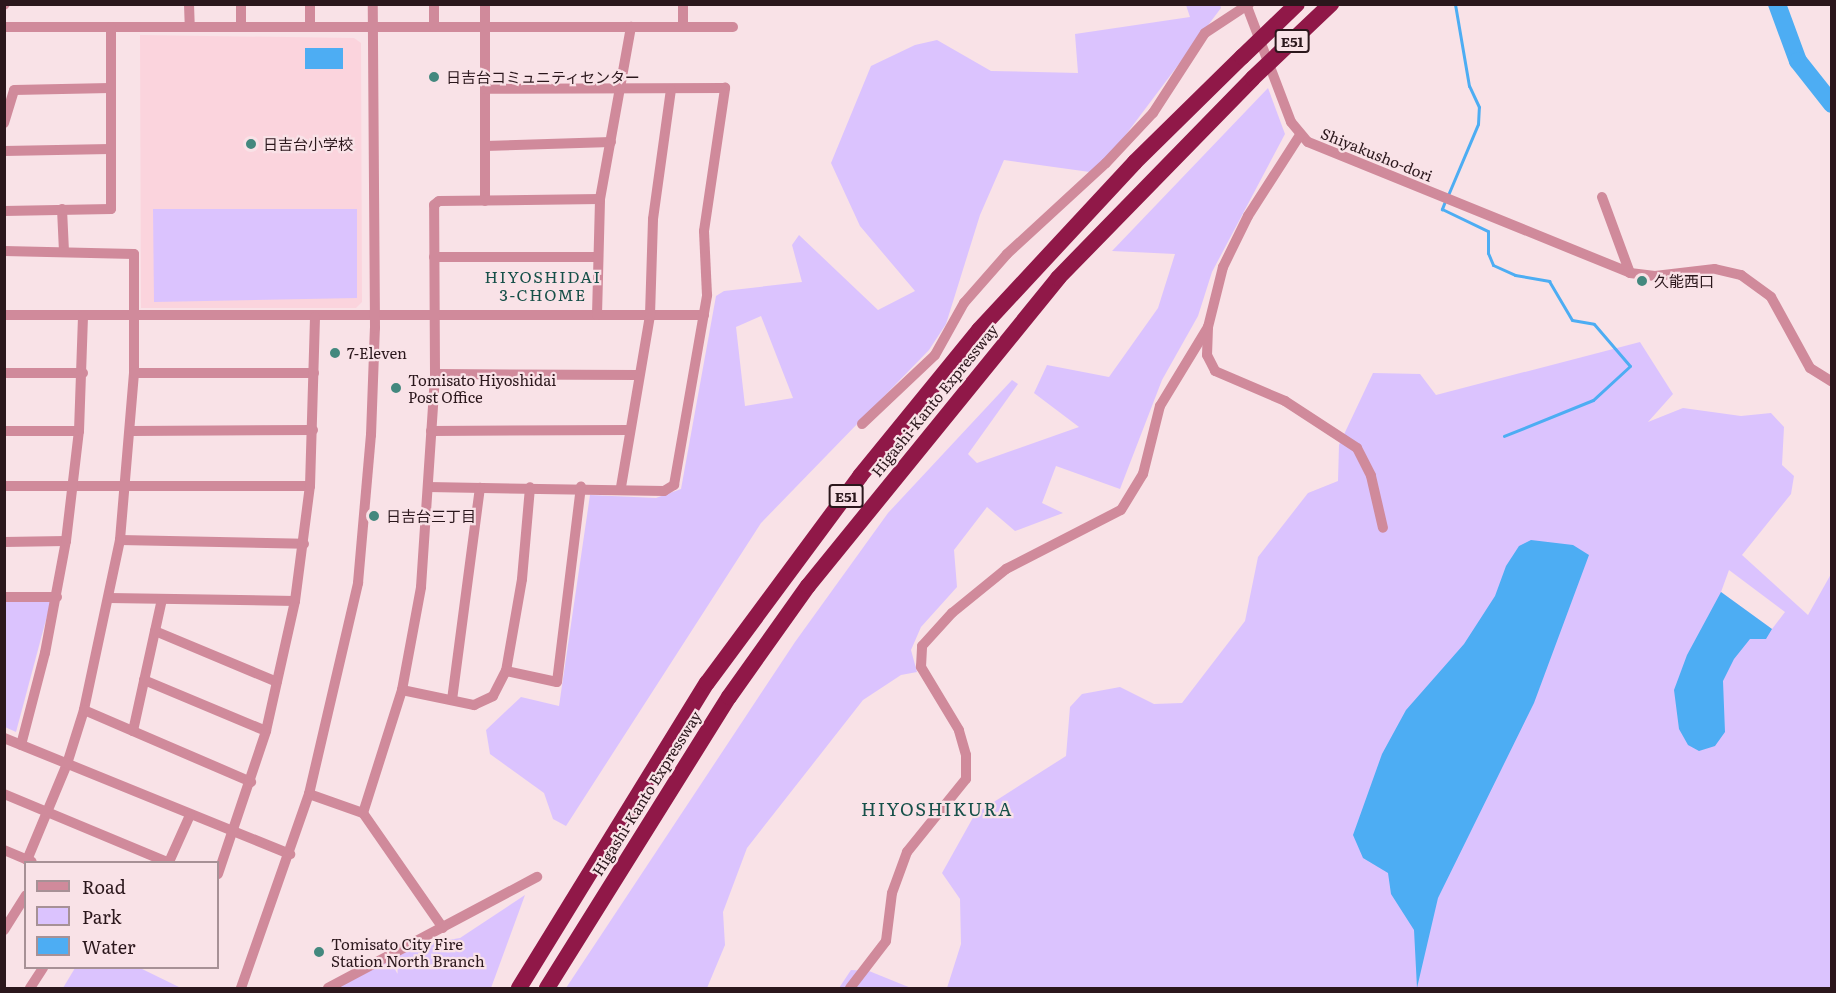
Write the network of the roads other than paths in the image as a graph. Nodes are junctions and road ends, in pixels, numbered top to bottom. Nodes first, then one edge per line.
1 (189, 4) edge
2 (241, 4) edge
3 (310, 4) edge
4 (373, 4) edge
5 (434, 4) edge
6 (485, 4) edge
7 (683, 4) edge
8 (1297, 4) edge
9 (1331, 4) edge
10 (1247, 5) edge
11 (4, 27) edge
12 (111, 27) junction
13 (190, 27) junction
14 (241, 27) junction
15 (310, 27) junction
16 (374, 27) junction
17 (434, 27) junction
18 (485, 27) junction
19 (631, 27) junction
20 (683, 27) junction
21 (733, 27) dead end
22 (618, 87) junction
23 (110, 88) junction
24 (485, 89) junction
25 (671, 89) junction
26 (4, 123) edge
27 (1300, 135) junction
28 (611, 142) junction
29 (485, 146) junction
30 (110, 149) junction
31 (4, 151) edge
32 (1602, 197) dead end
33 (600, 199) junction
34 (485, 201) junction
35 (62, 209) junction
36 (4, 211) edge
37 (4, 251) edge
38 (64, 252) junction
39 (434, 257) junction
40 (596, 257) junction
41 (1630, 273) junction
42 (4, 315) edge
43 (597, 315) junction
44 (650, 315) junction
45 (704, 315) junction
46 (83, 316) junction
47 (134, 316) junction
48 (375, 316) junction
49 (434, 316) junction
50 (315, 317) junction
51 (1208, 327) junction
52 (4, 373) edge
53 (83, 373) junction
54 (134, 373) junction
55 (314, 373) junction
56 (435, 374) junction
57 (639, 375) junction
58 (1832, 382) edge
59 (862, 424) dead end
60 (314, 430) junction
61 (630, 430) junction
62 (4, 431) edge
63 (79, 431) junction
64 (131, 431) junction
65 (431, 431) junction
66 (4, 486) edge
67 (72, 486) junction
68 (126, 486) junction
69 (310, 486) junction
70 (581, 486) junction
71 (428, 487) junction
72 (530, 487) junction
73 (621, 487) junction
74 (480, 488) junction
75 (1383, 528) dead end
76 (120, 540) junction
77 (66, 541) junction
78 (4, 542) edge
79 (304, 544) junction
80 (4, 597) edge
81 (57, 597) junction
82 (109, 598) junction
83 (162, 598) junction
84 (295, 601) junction
85 (155, 630) junction
86 (506, 672) junction
87 (144, 680) junction
88 (278, 682) junction
89 (402, 690) junction
90 (452, 700) junction
91 (84, 710) junction
92 (133, 731) junction
93 (266, 731) junction
94 (4, 738) edge
95 (21, 745) junction
96 (67, 764) junction
97 (251, 782) junction
98 (4, 794) edge
99 (309, 794) junction
100 (47, 811) junction
101 (363, 813) junction
102 (190, 814) junction
103 (234, 834) junction
104 (4, 850) edge
105 (290, 854) junction
106 (30, 861) edge
107 (166, 861) edge
108 (168, 861) edge
109 (219, 872) edge
110 (537, 877) dead end
111 (24, 898) edge
112 (443, 928) junction
113 (4, 930) edge
114 (42, 969) edge
115 (30, 988) edge
116 (240, 988) edge
117 (328, 988) edge
118 (519, 988) edge
119 (547, 988) edge
120 (850, 988) edge

1 - 13 street
2 - 14 street
3 - 15 street
4 - 16 street
5 - 17 street
6 - 18 street
7 - 20 street
8 - 118 highway, Higashi-Kanto Expressway / E51, bridge
9 - 119 highway, Higashi-Kanto Expressway / E51, bridge
10 - 27 street, Shiyakusho-dori
10 - 59 street
11 - 12 street
12 - 13 street
12 - 23 street
13 - 14 street
14 - 15 street
15 - 16 street
16 - 17 street
16 - 48 street
17 - 18 street
18 - 19 street
18 - 24 street
19 - 20 street
19 - 22 street
20 - 21 street
22 - 24 street
22 - 25 street
22 - 28 street
23 - 26 street
23 - 30 street
24 - 29 street
25 - 44 street
25 - 45 street
27 - 41 street, Shiyakusho-dori
27 - 51 street
28 - 29 street
28 - 33 street
29 - 34 street
30 - 31 street
30 - 35 street
32 - 41 street
33 - 34 street
33 - 40 street
34 - 39 street
35 - 36 street
35 - 38 street
37 - 38 street
38 - 47 street
39 - 40 street
39 - 49 street
40 - 43 street
41 - 58 street, Shiyakusho-dori
42 - 46 street
43 - 44 street
43 - 49 street
44 - 45 street
44 - 57 street
45 - 73 street
46 - 47 street
46 - 53 street
47 - 50 street
47 - 54 street
48 - 49 street
48 - 50 street
48 - 99 street
49 - 56 street
50 - 55 street
51 - 75 street
51 - 120 street
52 - 53 street
53 - 63 street
54 - 55 street
54 - 64 street
55 - 60 street
56 - 57 street
56 - 65 street
57 - 61 street
60 - 64 street
60 - 69 street
61 - 65 street
61 - 73 street
62 - 63 street
63 - 67 street
64 - 68 street
65 - 71 street
66 - 67 street
67 - 68 street
67 - 77 street
68 - 69 street
68 - 76 street
69 - 79 street
70 - 72 street
70 - 73 street
70 - 86 street
71 - 74 street
71 - 89 street
72 - 74 street
72 - 86 street
74 - 90 street
76 - 79 street
76 - 82 street
77 - 78 street
77 - 81 street
79 - 84 street
80 - 81 street
81 - 95 street
82 - 83 street
82 - 91 street
83 - 84 street
83 - 85 street
84 - 88 street
85 - 87 street
85 - 88 street
86 - 90 street
87 - 92 street
87 - 93 street
88 - 93 street
89 - 90 street
89 - 101 street
91 - 92 street
91 - 96 street
92 - 97 street
93 - 97 street
94 - 95 street
95 - 96 street
96 - 100 street
96 - 102 street
97 - 103 street
98 - 100 street
99 - 101 street
99 - 105 street
100 - 106 street
100 - 107 street
101 - 112 street
102 - 103 street
102 - 108 street
103 - 105 street
103 - 109 street
104 - 106 street
105 - 116 street
110 - 112 street
111 - 113 street
112 - 117 street
114 - 115 street

